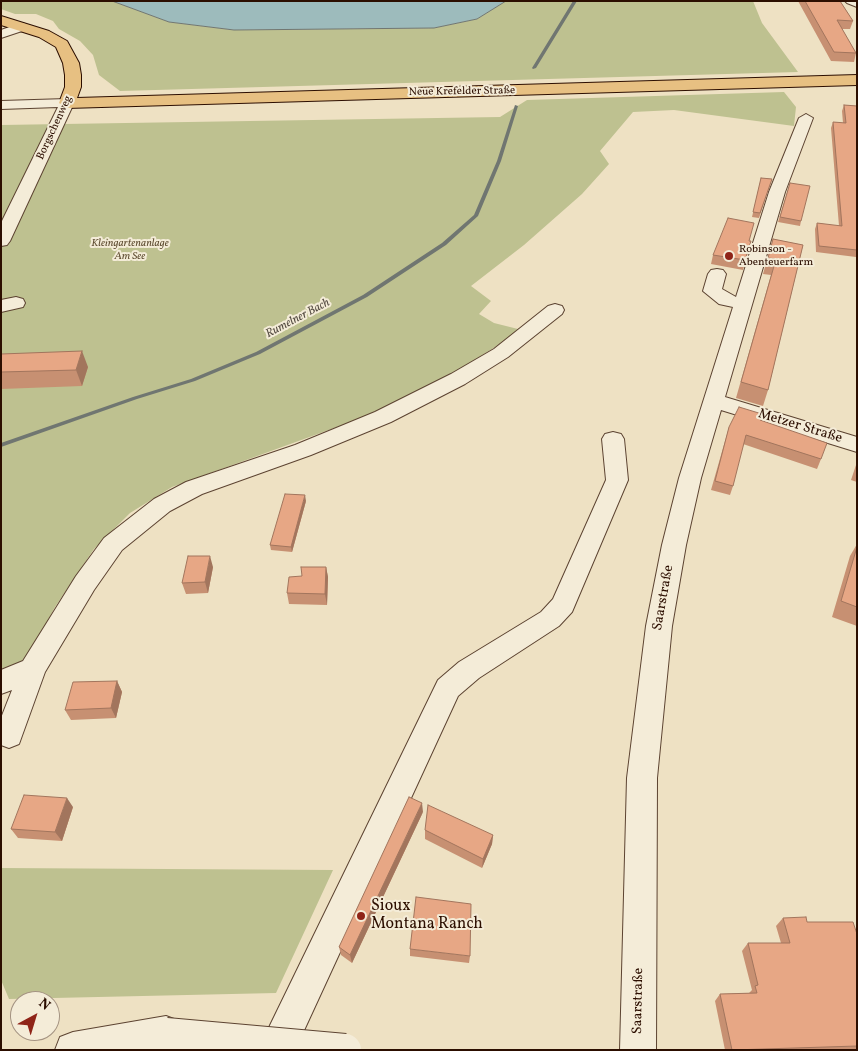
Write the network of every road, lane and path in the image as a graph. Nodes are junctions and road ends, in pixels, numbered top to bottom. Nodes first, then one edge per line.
1 (851, 1) edge
2 (857, 4) edge
3 (1, 20) edge
4 (21, 27) junction
5 (1, 34) edge
6 (857, 80) edge
7 (67, 103) junction
8 (1, 105) edge
9 (806, 118) dead end
10 (1, 242) edge
11 (716, 274) dead end
12 (744, 304) junction
13 (555, 310) dead end
14 (714, 401) junction
15 (613, 439) dead end
16 (857, 445) edge
17 (33, 669) junction
18 (1, 682) edge
19 (9, 735) dead end
20 (73, 1050) edge
21 (276, 1050) edge
22 (345, 1050) edge
23 (638, 1050) edge

1 - 2 street
3 - 4 main road, Borgschenweg
4 - 5 street
4 - 7 main road, Borgschenweg
6 - 7 main road, Neue Krefelder Straße
7 - 8 street
7 - 10 street, Borgschenweg
9 - 12 street, Saarstraße
11 - 12 street
12 - 14 street, Saarstraße
13 - 17 street
14 - 16 street, Metzer Straße
14 - 23 street, Saarstraße
15 - 21 street
17 - 18 street
17 - 19 street
20 - 22 street, bridge

